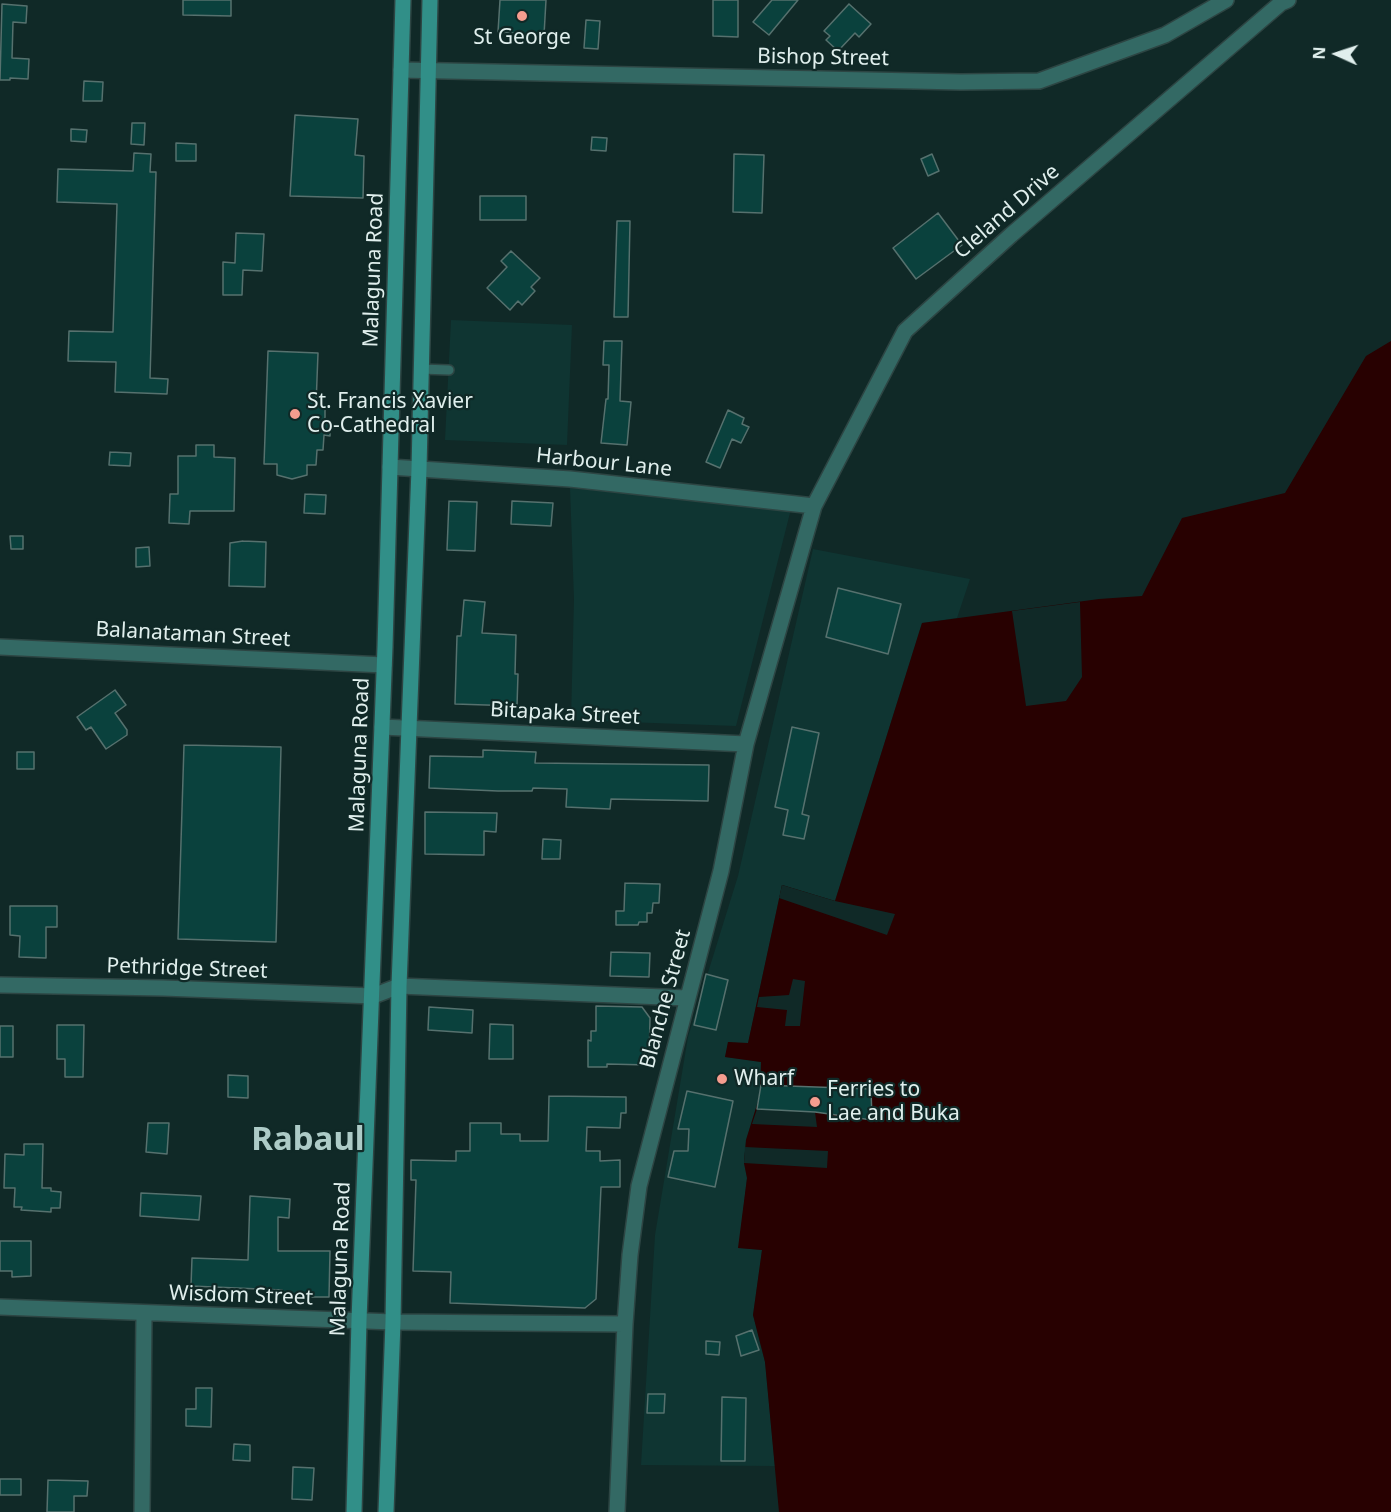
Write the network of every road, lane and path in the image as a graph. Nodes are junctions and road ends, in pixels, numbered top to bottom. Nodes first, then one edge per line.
1 (403, 0) edge
2 (430, 0) edge
3 (1226, 0) edge
4 (1283, 1) edge
5 (401, 70) junction
6 (429, 71) junction
7 (422, 369) junction
8 (449, 370) dead end
9 (390, 467) junction
10 (419, 469) junction
11 (814, 506) junction
12 (0, 646) edge
13 (384, 665) junction
14 (382, 726) junction
15 (408, 727) junction
16 (746, 744) junction
17 (0, 985) edge
18 (399, 986) junction
19 (373, 996) junction
20 (687, 998) junction
21 (0, 1307) edge
22 (144, 1314) junction
23 (359, 1320) junction
24 (393, 1322) junction
25 (625, 1324) junction
26 (142, 1512) edge
27 (354, 1512) edge
28 (386, 1512) edge
29 (618, 1512) edge

1 - 5 street, Malaguna Road
2 - 6 street
3 - 6 street, Bishop Street
4 - 11 street, Cleland Drive
5 - 6 street, Bishop Street
5 - 9 street, Malaguna Road
6 - 7 street
7 - 8 lane
7 - 10 street
9 - 10 street, Harbour Lane
9 - 13 street, Malaguna Road
10 - 11 street, Harbour Lane
10 - 15 street
11 - 16 street, Blanche Street
12 - 13 street, Balanataman Street
13 - 14 street, Malaguna Road
14 - 15 street, Bitapaka Street
14 - 19 street, Malaguna Road
15 - 16 street, Bitapaka Street
15 - 18 street
16 - 20 street, Blanche Street
17 - 19 street, Pethridge Street
18 - 19 street
18 - 20 street
18 - 24 street
19 - 23 street, Malaguna Road
20 - 25 street, Blanche Street
21 - 22 street, Wisdom Street
22 - 23 street, Wisdom Street
22 - 26 street
23 - 24 street, Wisdom Street
23 - 27 street, Malaguna Road
24 - 25 street, Wisdom Street
24 - 28 street
25 - 29 street, Blanche Street

